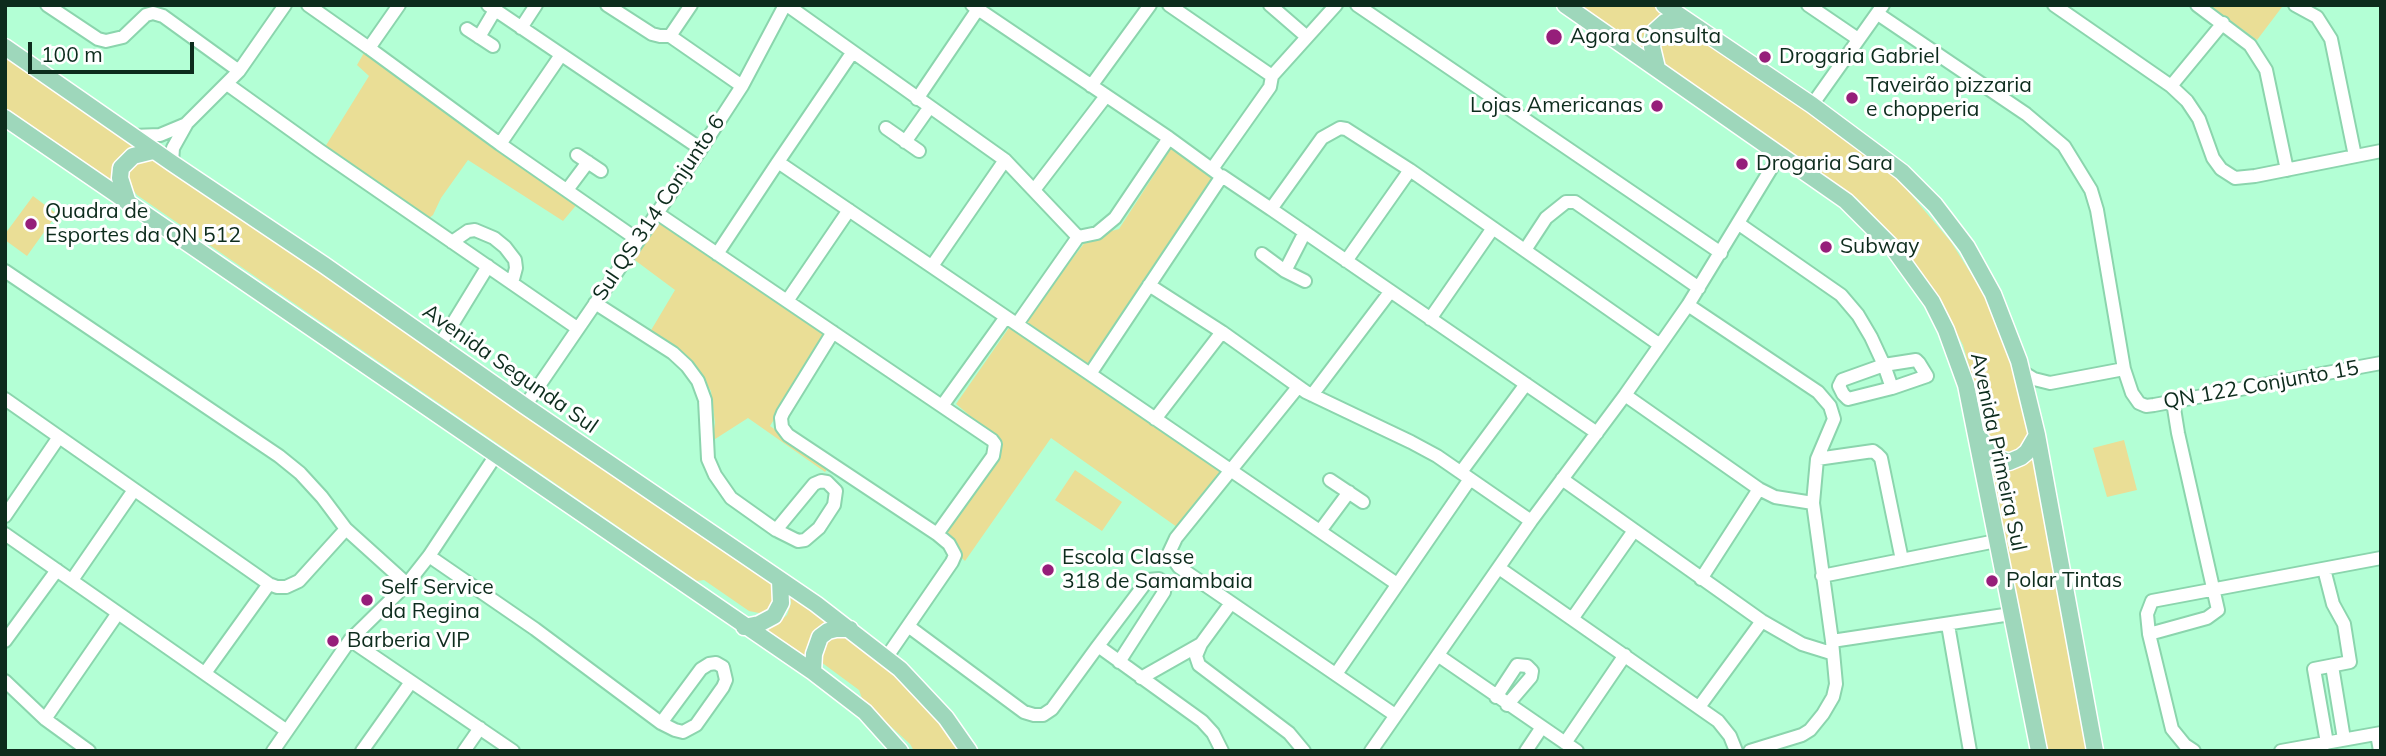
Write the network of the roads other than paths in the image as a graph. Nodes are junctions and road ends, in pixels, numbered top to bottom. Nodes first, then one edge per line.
1 (47, 5) edge
2 (285, 5) edge
3 (308, 5) edge
4 (399, 5) edge
5 (536, 5) edge
6 (607, 5) edge
7 (691, 5) edge
8 (786, 5) edge
9 (1150, 5) edge
10 (1169, 5) edge
11 (1270, 5) edge
12 (1336, 5) edge
13 (1357, 5) edge
14 (1565, 5) edge
15 (1664, 5) edge
16 (1808, 5) edge
17 (2197, 5) edge
18 (2295, 5) edge
19 (2056, 6) edge
20 (975, 7) edge
21 (491, 8) edge
22 (1880, 9) edge
23 (1684, 19) junction
24 (2223, 23) junction
25 (521, 28) junction
26 (467, 29) dead end
27 (670, 36) junction
28 (479, 37) junction
29 (1307, 37) junction
30 (1858, 39) junction
31 (493, 46) dead end
32 (5, 47) edge
33 (369, 48) junction
34 (852, 53) junction
35 (561, 55) junction
36 (1657, 68) junction
37 (239, 71) junction
38 (1272, 76) junction
39 (228, 84) junction
40 (742, 86) junction
41 (1091, 86) junction
42 (2171, 86) junction
43 (1106, 96) junction
44 (917, 99) junction
45 (1812, 105) junction
46 (929, 107) junction
47 (5, 118) edge
48 (187, 123) junction
49 (886, 128) dead end
50 (132, 136) junction
51 (1169, 138) junction
52 (905, 142) junction
53 (500, 144) junction
54 (701, 149) junction
55 (153, 150) junction
56 (919, 151) dead end
57 (2381, 151) edge
58 (1780, 154) junction
59 (2355, 156) junction
60 (1005, 160) junction
61 (778, 162) junction
62 (172, 163) junction
63 (1410, 170) junction
64 (2287, 170) junction
65 (601, 171) dead end
66 (1217, 173) junction
67 (567, 190) junction
68 (1034, 190) junction
69 (128, 203) junction
70 (1271, 209) junction
71 (849, 210) junction
72 (657, 213) junction
73 (1739, 224) junction
74 (1493, 228) junction
75 (1304, 232) junction
76 (1078, 237) junction
77 (638, 240) junction
78 (453, 242) junction
79 (1525, 250) junction
80 (1721, 253) junction
81 (717, 254) junction
82 (1262, 254) dead end
83 (1346, 261) junction
84 (488, 267) junction
85 (932, 267) junction
86 (5, 271) edge
87 (1284, 271) junction
88 (1306, 281) dead end
89 (512, 282) junction
90 (1149, 285) junction
91 (1699, 288) junction
92 (1390, 292) junction
93 (787, 300) junction
94 (595, 303) junction
95 (1688, 305) junction
96 (1430, 319) junction
97 (1011, 321) junction
98 (577, 328) junction
99 (833, 332) junction
100 (1222, 332) junction
101 (1660, 345) junction
102 (439, 346) junction
103 (2381, 363) edge
104 (1884, 365) junction
105 (2124, 369) junction
106 (2021, 371) junction
107 (1090, 374) junction
108 (2050, 383) junction
109 (1525, 384) junction
110 (1298, 387) junction
111 (1892, 388) junction
112 (1311, 395) junction
113 (1625, 396) junction
114 (5, 399) edge
115 (2173, 402) junction
116 (2029, 404) junction
117 (525, 406) junction
118 (942, 406) junction
119 (1155, 419) junction
120 (1597, 433) junction
121 (1977, 435) junction
122 (2037, 436) junction
123 (59, 437) junction
124 (496, 455) junction
125 (1817, 459) junction
126 (837, 467) junction
127 (1232, 471) junction
128 (1466, 475) junction
129 (1562, 479) junction
130 (1330, 480) dead end
131 (827, 482) junction
132 (134, 489) junction
133 (1759, 489) junction
134 (1349, 492) junction
135 (1363, 502) dead end
136 (1813, 503) junction
137 (5, 516) edge
138 (1531, 521) junction
139 (346, 528) junction
140 (776, 530) junction
141 (1320, 531) junction
142 (1633, 532) junction
143 (5, 534) edge
144 (937, 534) junction
145 (1996, 541) junction
146 (429, 556) junction
147 (2381, 558) edge
148 (1902, 560) junction
149 (1499, 568) junction
150 (2324, 569) junction
151 (57, 570) junction
152 (1822, 576) junction
153 (1701, 579) junction
154 (72, 580) junction
155 (780, 580) junction
156 (269, 584) junction
157 (407, 584) junction
158 (1397, 584) junction
159 (2214, 589) junction
160 (1231, 603) junction
161 (118, 613) junction
162 (2011, 614) junction
163 (1572, 619) junction
164 (1762, 621) junction
165 (1948, 625) junction
166 (908, 626) junction
167 (744, 627) junction
168 (850, 629) junction
169 (2149, 634) junction
170 (350, 640) junction
171 (5, 641) edge
172 (1201, 644) junction
173 (1098, 646) junction
174 (1832, 647) junction
175 (1625, 655) junction
176 (1439, 656) junction
177 (886, 658) junction
178 (1119, 662) junction
179 (2332, 666) junction
180 (813, 672) junction
181 (205, 673) junction
182 (1336, 674) junction
183 (1141, 678) junction
184 (5, 681) edge
185 (411, 682) junction
186 (1699, 707) junction
187 (1395, 715) junction
188 (45, 719) junction
189 (661, 723) junction
190 (1542, 727) junction
191 (480, 728) junction
192 (287, 731) junction
193 (2379, 734) edge
194 (2344, 739) junction
195 (1565, 743) junction
196 (2327, 743) junction
197 (1376, 749) edge
198 (89, 751) edge
199 (273, 751) edge
200 (362, 751) edge
201 (464, 751) edge
202 (513, 751) edge
203 (900, 751) edge
204 (969, 751) edge
205 (1222, 751) edge
206 (1304, 751) edge
207 (1527, 751) edge
208 (1577, 751) edge
209 (1736, 751) edge
210 (1750, 751) edge
211 (1970, 751) edge
212 (2039, 751) edge
213 (2095, 751) edge
214 (2194, 751) edge
215 (2281, 751) edge
216 (2380, 751) edge

1 - 37 street
2 - 37 street
3 - 33 street
4 - 33 street
5 - 25 street
6 - 27 street
7 - 27 street
8 - 34 street
8 - 40 street, Sul QS 314 Conjunto 6
9 - 41 street
10 - 38 street
11 - 29 street
12 - 29 street
13 - 80 street
14 - 36 main road, Avenida Primeira Sul
15 - 23 main road, Avenida Primeira Sul
16 - 30 street
17 - 24 street
18 - 59 street
19 - 42 street
20 - 41 street
20 - 44 street
21 - 25 street
21 - 28 street
22 - 30 street
22 - 105 street, QN 122 Conjunto 15
23 - 36 main road
23 - 45 main road, Avenida Primeira Sul
24 - 42 street
24 - 64 street
25 - 35 street
26 - 28 street
27 - 40 street
28 - 31 street
29 - 38 street
30 - 45 street
32 - 50 main road, Avenida Segunda Sul
33 - 53 street
34 - 44 street
34 - 61 street
35 - 53 street
35 - 54 street
36 - 58 main road, Avenida Primeira Sul
37 - 39 street
38 - 66 street
39 - 48 street
39 - 78 street
40 - 54 street, Sul QS 314 Conjunto 6
41 - 43 street
42 - 64 street
43 - 51 street
43 - 68 street
44 - 46 street
45 - 106 main road, Avenida Primeira Sul
46 - 52 street
46 - 60 street
47 - 69 main road
48 - 50 street
48 - 62 street
49 - 52 street
50 - 55 main road, Avenida Segunda Sul
51 - 66 street
51 - 76 street
52 - 56 street
53 - 67 street
54 - 72 street, Sul QS 314 Conjunto 6
55 - 62 main road, Avenida Segunda Sul
55 - 69 main road
57 - 59 street
58 - 73 street
58 - 121 main road, Avenida Primeira Sul
59 - 64 street
60 - 68 street
60 - 85 street
61 - 71 street
61 - 81 street
62 - 102 main road, Avenida Segunda Sul
63 - 70 street
63 - 74 street
63 - 83 street
65 - 67 street
66 - 70 street
66 - 90 street
67 - 77 street
68 - 76 street
69 - 124 main road
70 - 75 street
71 - 85 street
71 - 93 street
72 - 77 street, Sul QS 314 Conjunto 6
72 - 81 street
73 - 80 street
73 - 104 street
74 - 79 street
74 - 96 street
75 - 83 street
75 - 87 street
76 - 97 street
77 - 94 street, Sul QS 314 Conjunto 6
78 - 84 street
78 - 89 street
79 - 91 street
79 - 101 street
80 - 91 street
81 - 93 street
82 - 87 street
83 - 92 street
84 - 89 street
84 - 102 street
85 - 97 street
86 - 139 street
87 - 88 street
89 - 98 street
90 - 100 street
90 - 107 street
91 - 95 street
92 - 96 street
92 - 112 street
93 - 99 street
94 - 98 street, Sul QS 314 Conjunto 6
94 - 140 street
95 - 101 street
95 - 125 street
96 - 109 street
97 - 107 street
97 - 118 street
98 - 117 street, Sul QS 314 Conjunto 6
99 - 118 street
99 - 126 street
100 - 110 street
100 - 119 street
101 - 113 street
102 - 117 main road, Avenida Segunda Sul
103 - 115 street, QN 122 Conjunto 15
104 - 111 street
104 - 111 street
104 - 111 street
105 - 108 street
105 - 115 street, QN 122 Conjunto 15
106 - 108 street
106 - 116 main road, Avenida Primeira Sul
107 - 119 street
108 - 116 street
109 - 120 street
109 - 128 street
110 - 112 street
110 - 127 street
112 - 128 street
113 - 120 street
113 - 133 street
114 - 123 street
115 - 159 street
116 - 122 main road, Avenida Primeira Sul
117 - 155 main road, Avenida Segunda Sul
118 - 144 street
119 - 127 street
120 - 129 street
121 - 122 main road
121 - 145 main road, Avenida Primeira Sul
122 - 213 main road, Avenida Primeira Sul
123 - 132 street
123 - 137 street
124 - 146 street
124 - 167 main road
125 - 136 street
125 - 148 street
126 - 131 street
126 - 144 street
127 - 141 street
127 - 160 street
128 - 138 street
128 - 158 street
129 - 138 street
129 - 142 street
130 - 134 street
131 - 140 street
131 - 140 street
132 - 154 street
132 - 156 street
133 - 136 street
133 - 153 street
134 - 135 street
134 - 141 street
136 - 152 street
138 - 149 street
139 - 156 street
139 - 157 street
141 - 158 street
142 - 153 street
142 - 163 street
143 - 151 street
144 - 166 street
145 - 148 street
145 - 162 main road, Avenida Primeira Sul
146 - 157 street
146 - 189 street
147 - 150 street
148 - 152 street
149 - 163 street
149 - 176 street
150 - 159 street
150 - 179 street
151 - 154 street
151 - 171 street
152 - 174 street
153 - 164 street
154 - 161 street
155 - 167 main road
155 - 168 main road, Avenida Segunda Sul
156 - 181 street
157 - 170 street
158 - 182 street
159 - 169 street
159 - 169 street
160 - 172 street
160 - 182 street
161 - 181 street
161 - 188 street
162 - 165 street
162 - 212 main road, Avenida Primeira Sul
163 - 175 street
164 - 174 street
164 - 186 street
165 - 174 street
165 - 211 street
166 - 173 street
166 - 177 street
167 - 180 main road
168 - 177 main road, Avenida Segunda Sul
168 - 180 main road
169 - 214 street
170 - 185 street
170 - 192 street
172 - 183 street
172 - 206 street
173 - 178 street
173 - 178 street
174 - 210 street
175 - 186 street
175 - 195 street
176 - 187 street
176 - 190 street
177 - 204 main road, Avenida Segunda Sul
178 - 183 street
179 - 194 street
179 - 196 street
180 - 203 main road
181 - 192 street
182 - 187 street
183 - 205 street
184 - 188 street
185 - 191 street
185 - 200 street
186 - 209 street
187 - 197 street
188 - 198 street
189 - 189 street
190 - 195 street
190 - 207 street
191 - 201 street
191 - 202 street
192 - 199 street
193 - 194 street
193 - 216 street
194 - 196 street
195 - 208 street
196 - 215 street

